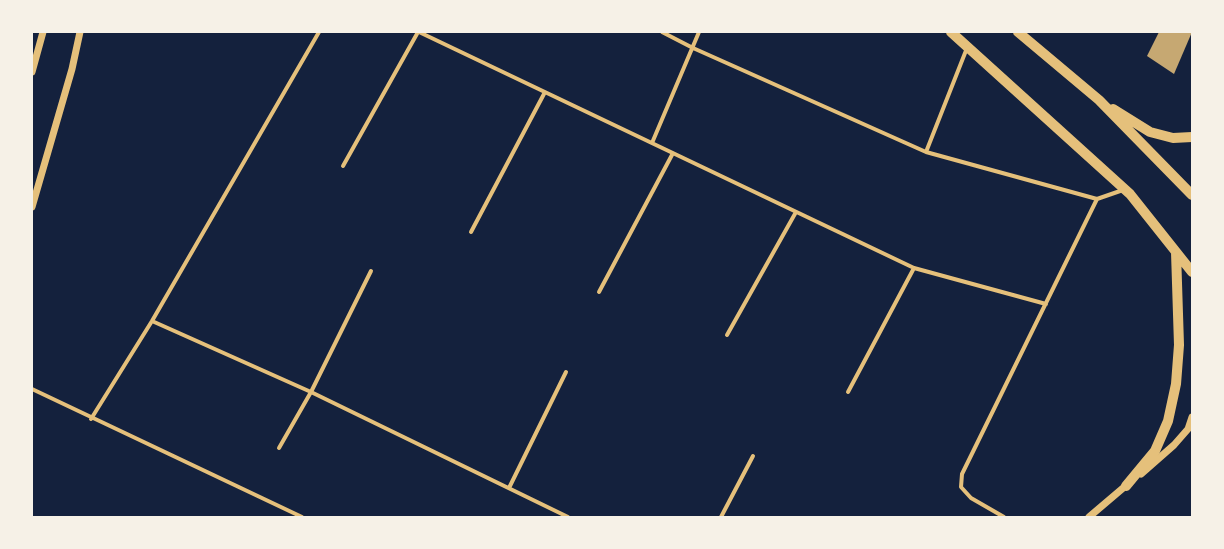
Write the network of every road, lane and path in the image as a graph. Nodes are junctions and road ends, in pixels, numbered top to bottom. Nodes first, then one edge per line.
1 (43, 32) edge
2 (80, 32) edge
3 (319, 32) edge
4 (419, 32) edge
5 (662, 32) edge
6 (699, 32) edge
7 (951, 32) edge
8 (1018, 32) edge
9 (968, 46) junction
10 (693, 48) junction
11 (32, 72) edge
12 (545, 92) junction
13 (1099, 100) junction
14 (1192, 137) edge
15 (652, 143) junction
16 (926, 152) junction
17 (673, 153) junction
18 (342, 166) dead end
19 (1124, 189) junction
20 (1192, 195) edge
21 (1097, 199) junction
22 (32, 207) edge
23 (796, 212) junction
24 (471, 232) dead end
25 (1176, 252) junction
26 (914, 268) junction
27 (371, 271) dead end
28 (1192, 272) edge
29 (599, 292) dead end
30 (1046, 304) junction
31 (152, 321) junction
32 (727, 335) dead end
33 (566, 372) dead end
34 (32, 389) edge
35 (311, 392) junction
36 (848, 392) dead end
37 (1192, 417) edge
38 (90, 419) junction
39 (280, 448) dead end
40 (753, 456) dead end
41 (1126, 486) junction
42 (509, 488) junction
43 (302, 517) edge
44 (568, 517) edge
45 (721, 517) edge
46 (1004, 517) edge
47 (1089, 517) edge

1 - 11 street
2 - 22 street
3 - 31 street
4 - 12 street
4 - 18 street
5 - 10 street
6 - 10 street
7 - 9 main road
8 - 13 main road
9 - 16 street
9 - 19 main road
10 - 15 street
10 - 16 street
12 - 15 street
12 - 24 street
13 - 14 main road
13 - 20 main road
15 - 17 street
16 - 21 street
17 - 23 street
17 - 29 street
19 - 21 street
19 - 25 main road
21 - 30 street
23 - 26 street
23 - 32 street
25 - 28 main road
25 - 41 main road
26 - 30 street
26 - 36 street
27 - 35 street
30 - 46 street
31 - 35 street
31 - 38 street
33 - 42 street
34 - 38 street
35 - 39 street
35 - 42 street
37 - 41 street
38 - 43 street
40 - 45 street
41 - 47 street
42 - 44 street

